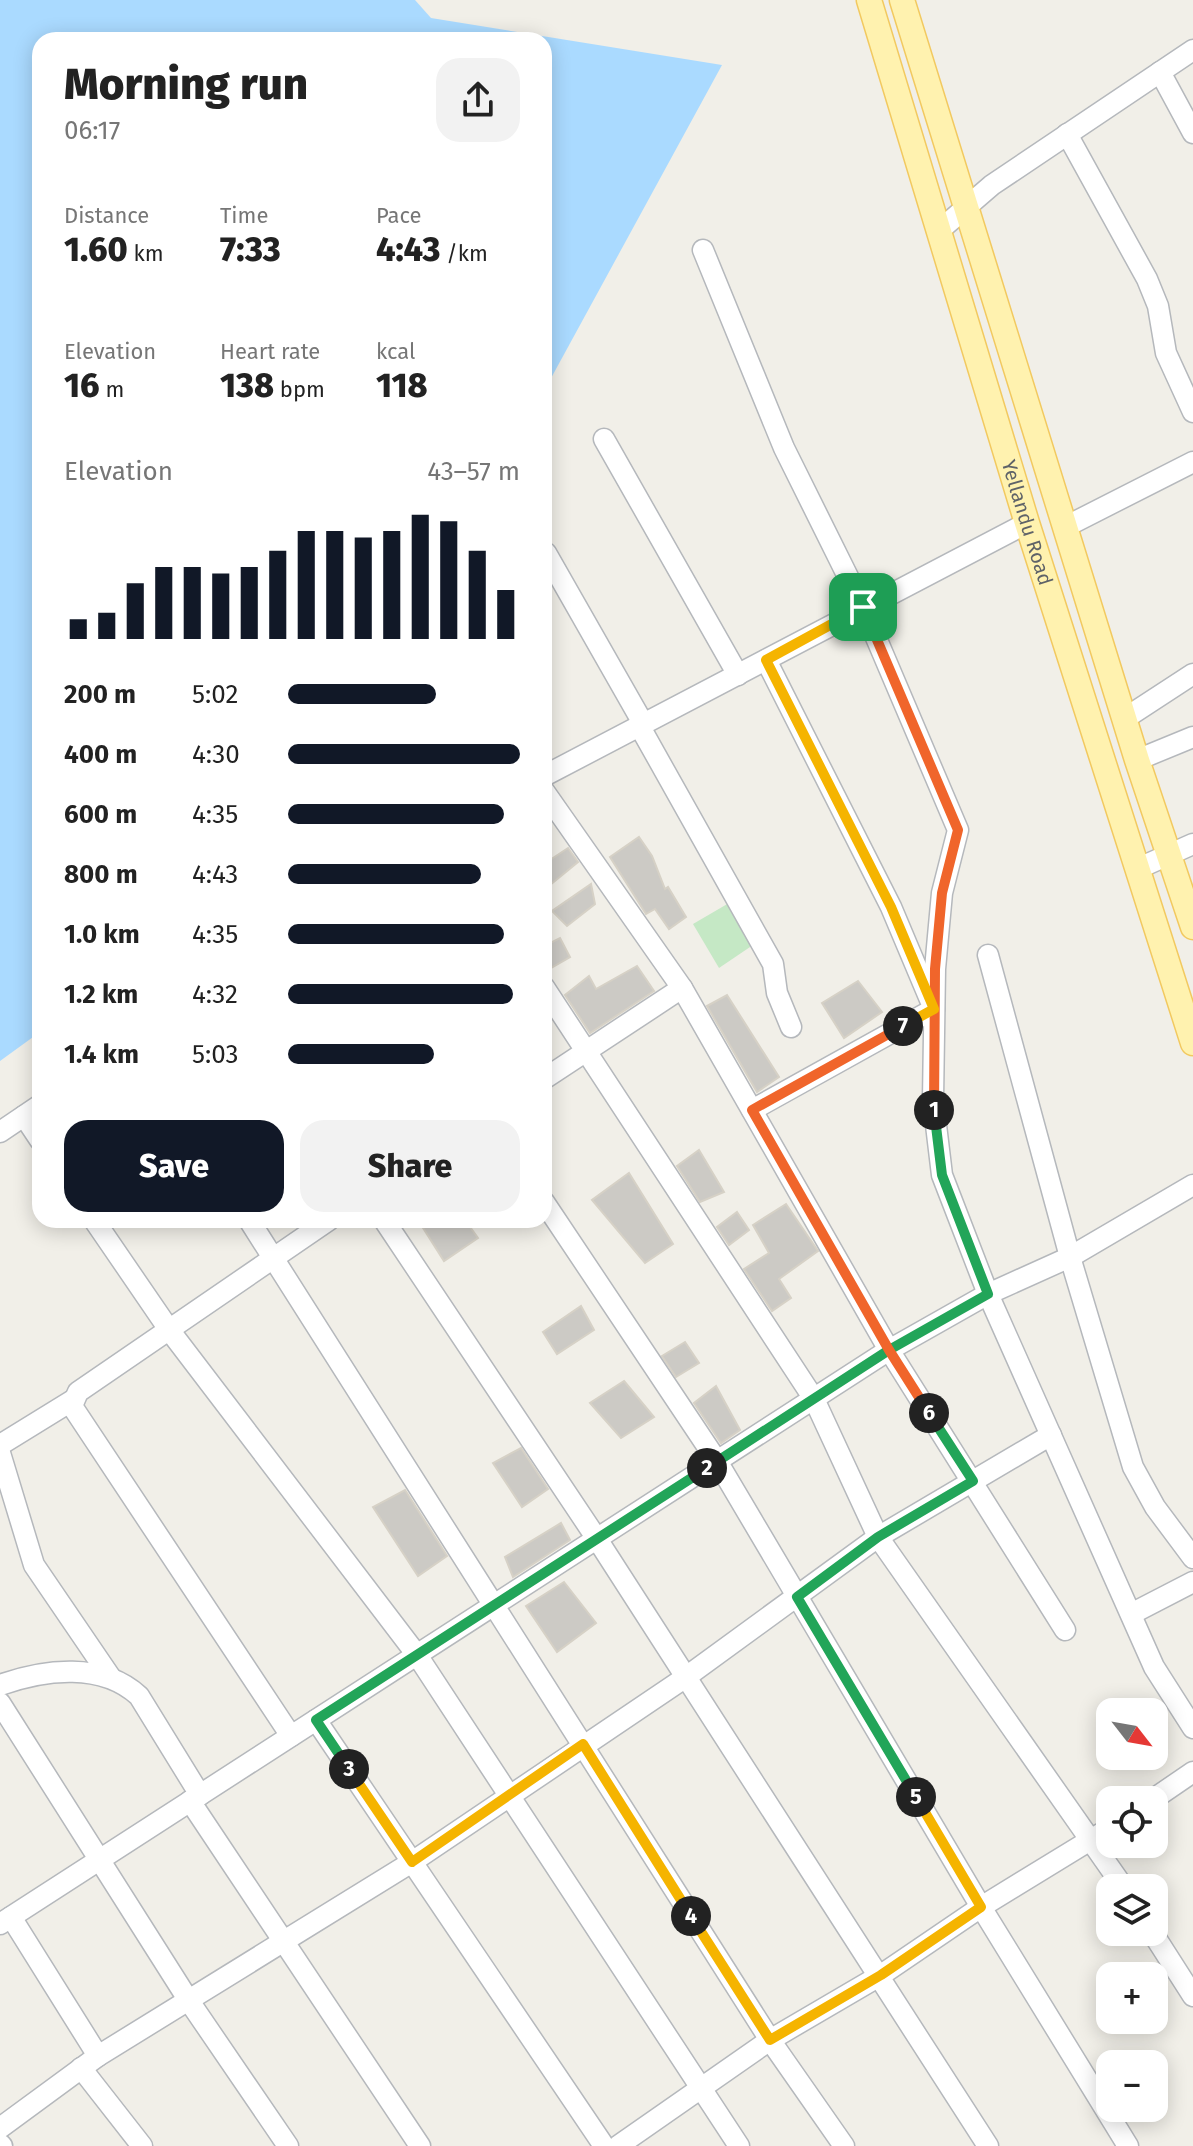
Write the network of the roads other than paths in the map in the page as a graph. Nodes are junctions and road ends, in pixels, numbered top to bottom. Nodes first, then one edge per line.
1 (869, 0) edge
2 (902, 0) edge
3 (1193, 50) edge
4 (1160, 72) junction
5 (1193, 133) edge
6 (1067, 134) junction
7 (964, 209) junction
8 (941, 229) junction
9 (703, 250) dead end
10 (1193, 412) edge
11 (604, 439) dead end
12 (1193, 462) edge
13 (1027, 523) junction
14 (1065, 527) junction
15 (552, 564) edge
16 (863, 607) junction
17 (766, 660) junction
18 (1193, 674) edge
19 (738, 675) junction
20 (1124, 719) junction
21 (642, 726) junction
22 (1193, 737) edge
23 (1137, 760) junction
24 (552, 772) edge
25 (552, 802) edge
26 (1182, 849) edge
27 (1139, 868) junction
28 (1193, 927) edge
29 (988, 955) dead end
30 (682, 988) junction
31 (552, 999) edge
32 (934, 1009) junction
33 (791, 1027) dead end
34 (1193, 1043) edge
35 (587, 1051) junction
36 (552, 1074) edge
37 (32, 1110) edge
38 (752, 1110) junction
39 (0, 1132) edge
40 (1193, 1185) edge
41 (552, 1214) edge
42 (99, 1228) edge
43 (255, 1228) edge
44 (317, 1228) edge
45 (389, 1228) edge
46 (275, 1256) junction
47 (1070, 1257) junction
48 (988, 1294) junction
49 (170, 1331) junction
50 (889, 1350) junction
51 (814, 1399) junction
52 (73, 1400) junction
53 (1051, 1435) junction
54 (0, 1445) edge
55 (0, 1453) edge
56 (717, 1461) junction
57 (973, 1481) junction
58 (878, 1537) junction
59 (597, 1539) junction
60 (1193, 1558) edge
61 (1193, 1582) edge
62 (797, 1597) junction
63 (495, 1605) junction
64 (1131, 1614) junction
65 (1065, 1630) dead end
66 (417, 1655) junction
67 (686, 1677) junction
68 (111, 1678) junction
69 (0, 1685) edge
70 (0, 1704) edge
71 (316, 1720) junction
72 (1193, 1728) edge
73 (291, 1736) junction
74 (583, 1744) junction
75 (1193, 1772) edge
76 (1168, 1789) edge
77 (508, 1796) junction
78 (195, 1798) junction
79 (1096, 1826) edge
80 (1096, 1838) edge
81 (99, 1859) junction
82 (412, 1862) junction
83 (981, 1907) junction
84 (6, 1920) edge
85 (284, 1942) junction
86 (1161, 1946) edge
87 (881, 1975) junction
88 (1193, 1996) edge
89 (189, 2001) junction
90 (770, 2040) junction
91 (98, 2056) junction
92 (81, 2068) junction
93 (698, 2089) junction
94 (0, 2128) edge
95 (142, 2146) edge
96 (288, 2146) edge
97 (420, 2146) edge
98 (604, 2146) edge
99 (618, 2146) edge
100 (739, 2146) edge
101 (844, 2146) edge
102 (988, 2146) edge
103 (1128, 2146) edge

1 - 8 main road, Yellandu Road
2 - 7 main road, Yellandu Road
3 - 4 street
4 - 5 street
4 - 6 street
6 - 7 street
6 - 10 street
7 - 8 street
7 - 14 main road, Yellandu Road
8 - 13 main road, Yellandu Road
9 - 16 street
11 - 19 street
12 - 14 street
13 - 16 street
13 - 27 main road, Yellandu Road
14 - 20 main road, Yellandu Road
15 - 21 street
16 - 17 street
16 - 32 street
17 - 19 street
17 - 32 street
18 - 20 street
19 - 21 street
20 - 23 main road, Yellandu Road
21 - 24 street
21 - 33 street
22 - 23 street
23 - 26 main road, Yellandu Road
25 - 30 street
26 - 27 street
26 - 28 main road, Yellandu Road
27 - 34 main road, Yellandu Road
29 - 47 street
30 - 35 street
30 - 38 street
31 - 35 street
32 - 38 street
32 - 48 street
35 - 36 street
35 - 51 street
37 - 39 street
38 - 50 street
40 - 47 street
41 - 56 street
42 - 49 street
43 - 46 street
44 - 46 street
45 - 59 street
46 - 49 street
46 - 63 street
47 - 48 street
47 - 60 street
48 - 50 street
48 - 53 street
49 - 52 street
49 - 66 street
50 - 51 street
50 - 57 street
51 - 56 street
51 - 58 street
52 - 54 street
52 - 73 street
53 - 57 street
53 - 64 street
55 - 68 street
56 - 59 street
56 - 62 street
57 - 58 street
57 - 65 street
58 - 62 street
58 - 79 street
59 - 63 street
59 - 67 street
61 - 64 street
62 - 67 street
62 - 83 street
63 - 66 street
63 - 74 street
64 - 72 street
66 - 71 street
66 - 77 street
67 - 74 street
67 - 87 street
68 - 69 street
68 - 78 street
70 - 81 street
71 - 73 street
71 - 82 street
73 - 78 street
74 - 77 street
74 - 90 street
75 - 76 street
77 - 82 street
77 - 93 street
78 - 81 street
78 - 85 street
80 - 83 street
81 - 84 street
81 - 89 street
82 - 85 street
82 - 98 street
83 - 87 street
83 - 103 street
84 - 91 street
85 - 89 street
85 - 97 street
86 - 88 street
87 - 90 street
87 - 102 street
89 - 91 street
89 - 96 street
90 - 93 street
90 - 101 street
91 - 92 street
92 - 94 street
92 - 95 street
93 - 99 street
93 - 100 street

